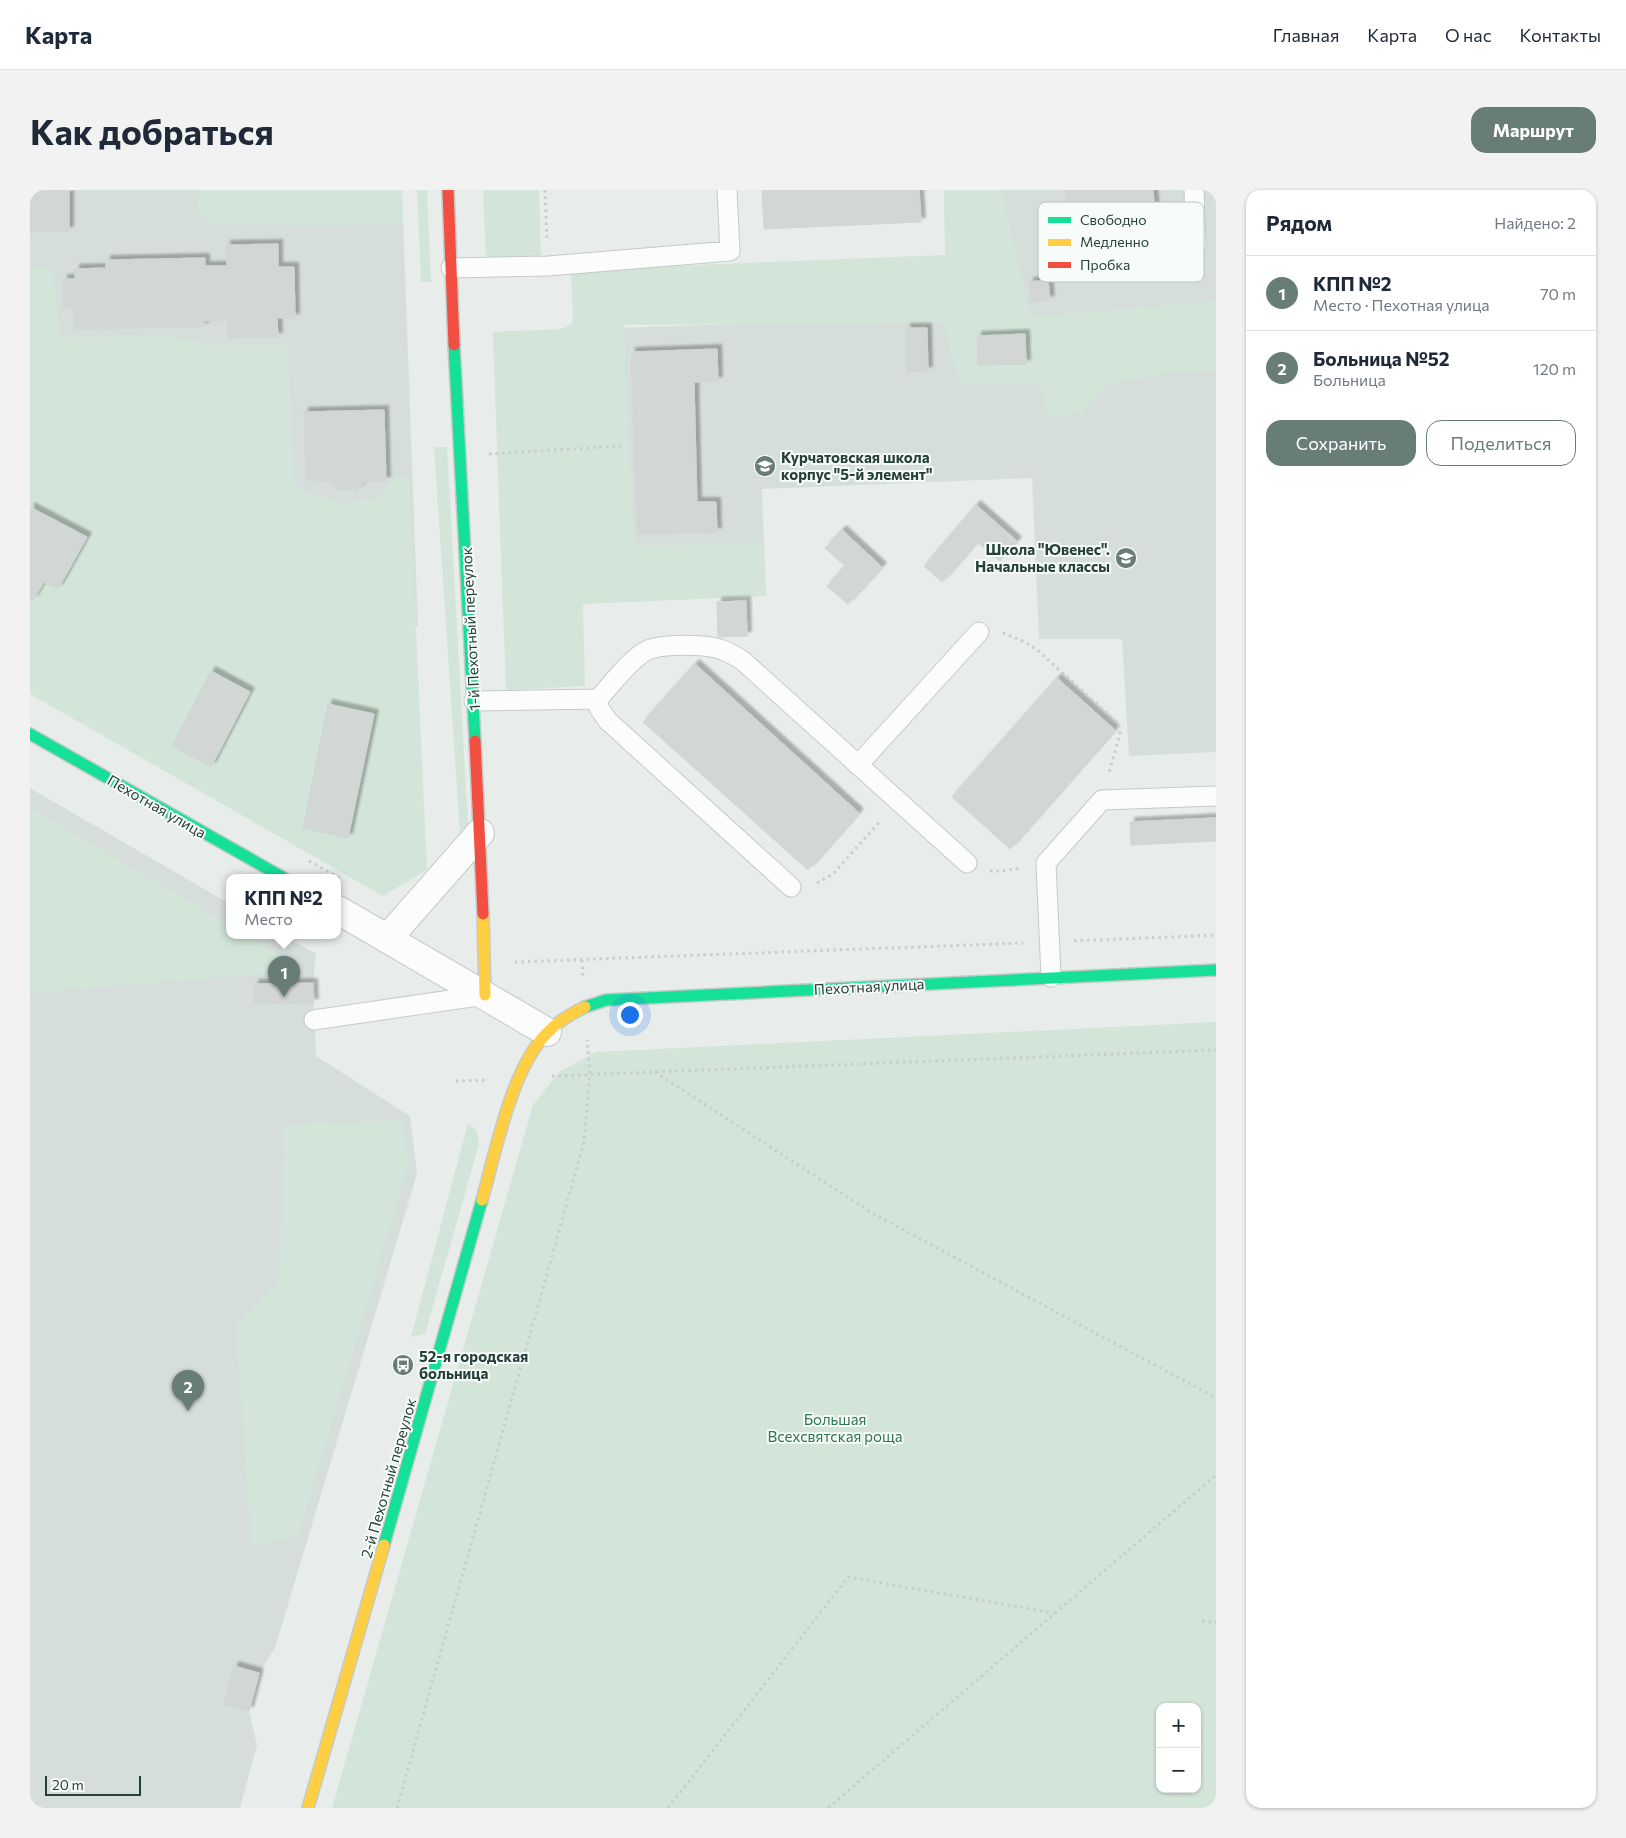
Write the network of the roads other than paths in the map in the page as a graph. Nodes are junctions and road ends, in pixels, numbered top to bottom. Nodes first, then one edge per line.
1 (448, 190) edge
2 (727, 190) edge
3 (451, 268) junction
4 (979, 632) road end
5 (598, 699) junction
6 (474, 702) junction
7 (30, 734) edge
8 (858, 765) junction
9 (1216, 796) edge
10 (480, 833) junction
11 (966, 863) road end
12 (277, 874) edge
13 (792, 887) road end
14 (341, 912) edge
15 (388, 939) junction
16 (1216, 970) edge
17 (1051, 976) junction
18 (485, 996) junction
19 (314, 1020) dead end
20 (542, 1038) junction
21 (308, 1808) edge

1 - 3 street, 1-й Пехотный переулок
2 - 3 lane
3 - 6 street, 1-й Пехотный переулок
4 - 8 lane
5 - 6 lane
5 - 8 lane
5 - 13 lane
6 - 10 street, 1-й Пехотный переулок
7 - 12 street, Пехотная улица
8 - 11 lane
9 - 17 lane
10 - 15 street
10 - 18 street, 1-й Пехотный переулок
14 - 15 street
15 - 18 street
16 - 17 street, Пехотная улица
17 - 20 street, Пехотная улица
18 - 19 lane
18 - 20 street
20 - 21 street, 2-й Пехотный переулок

